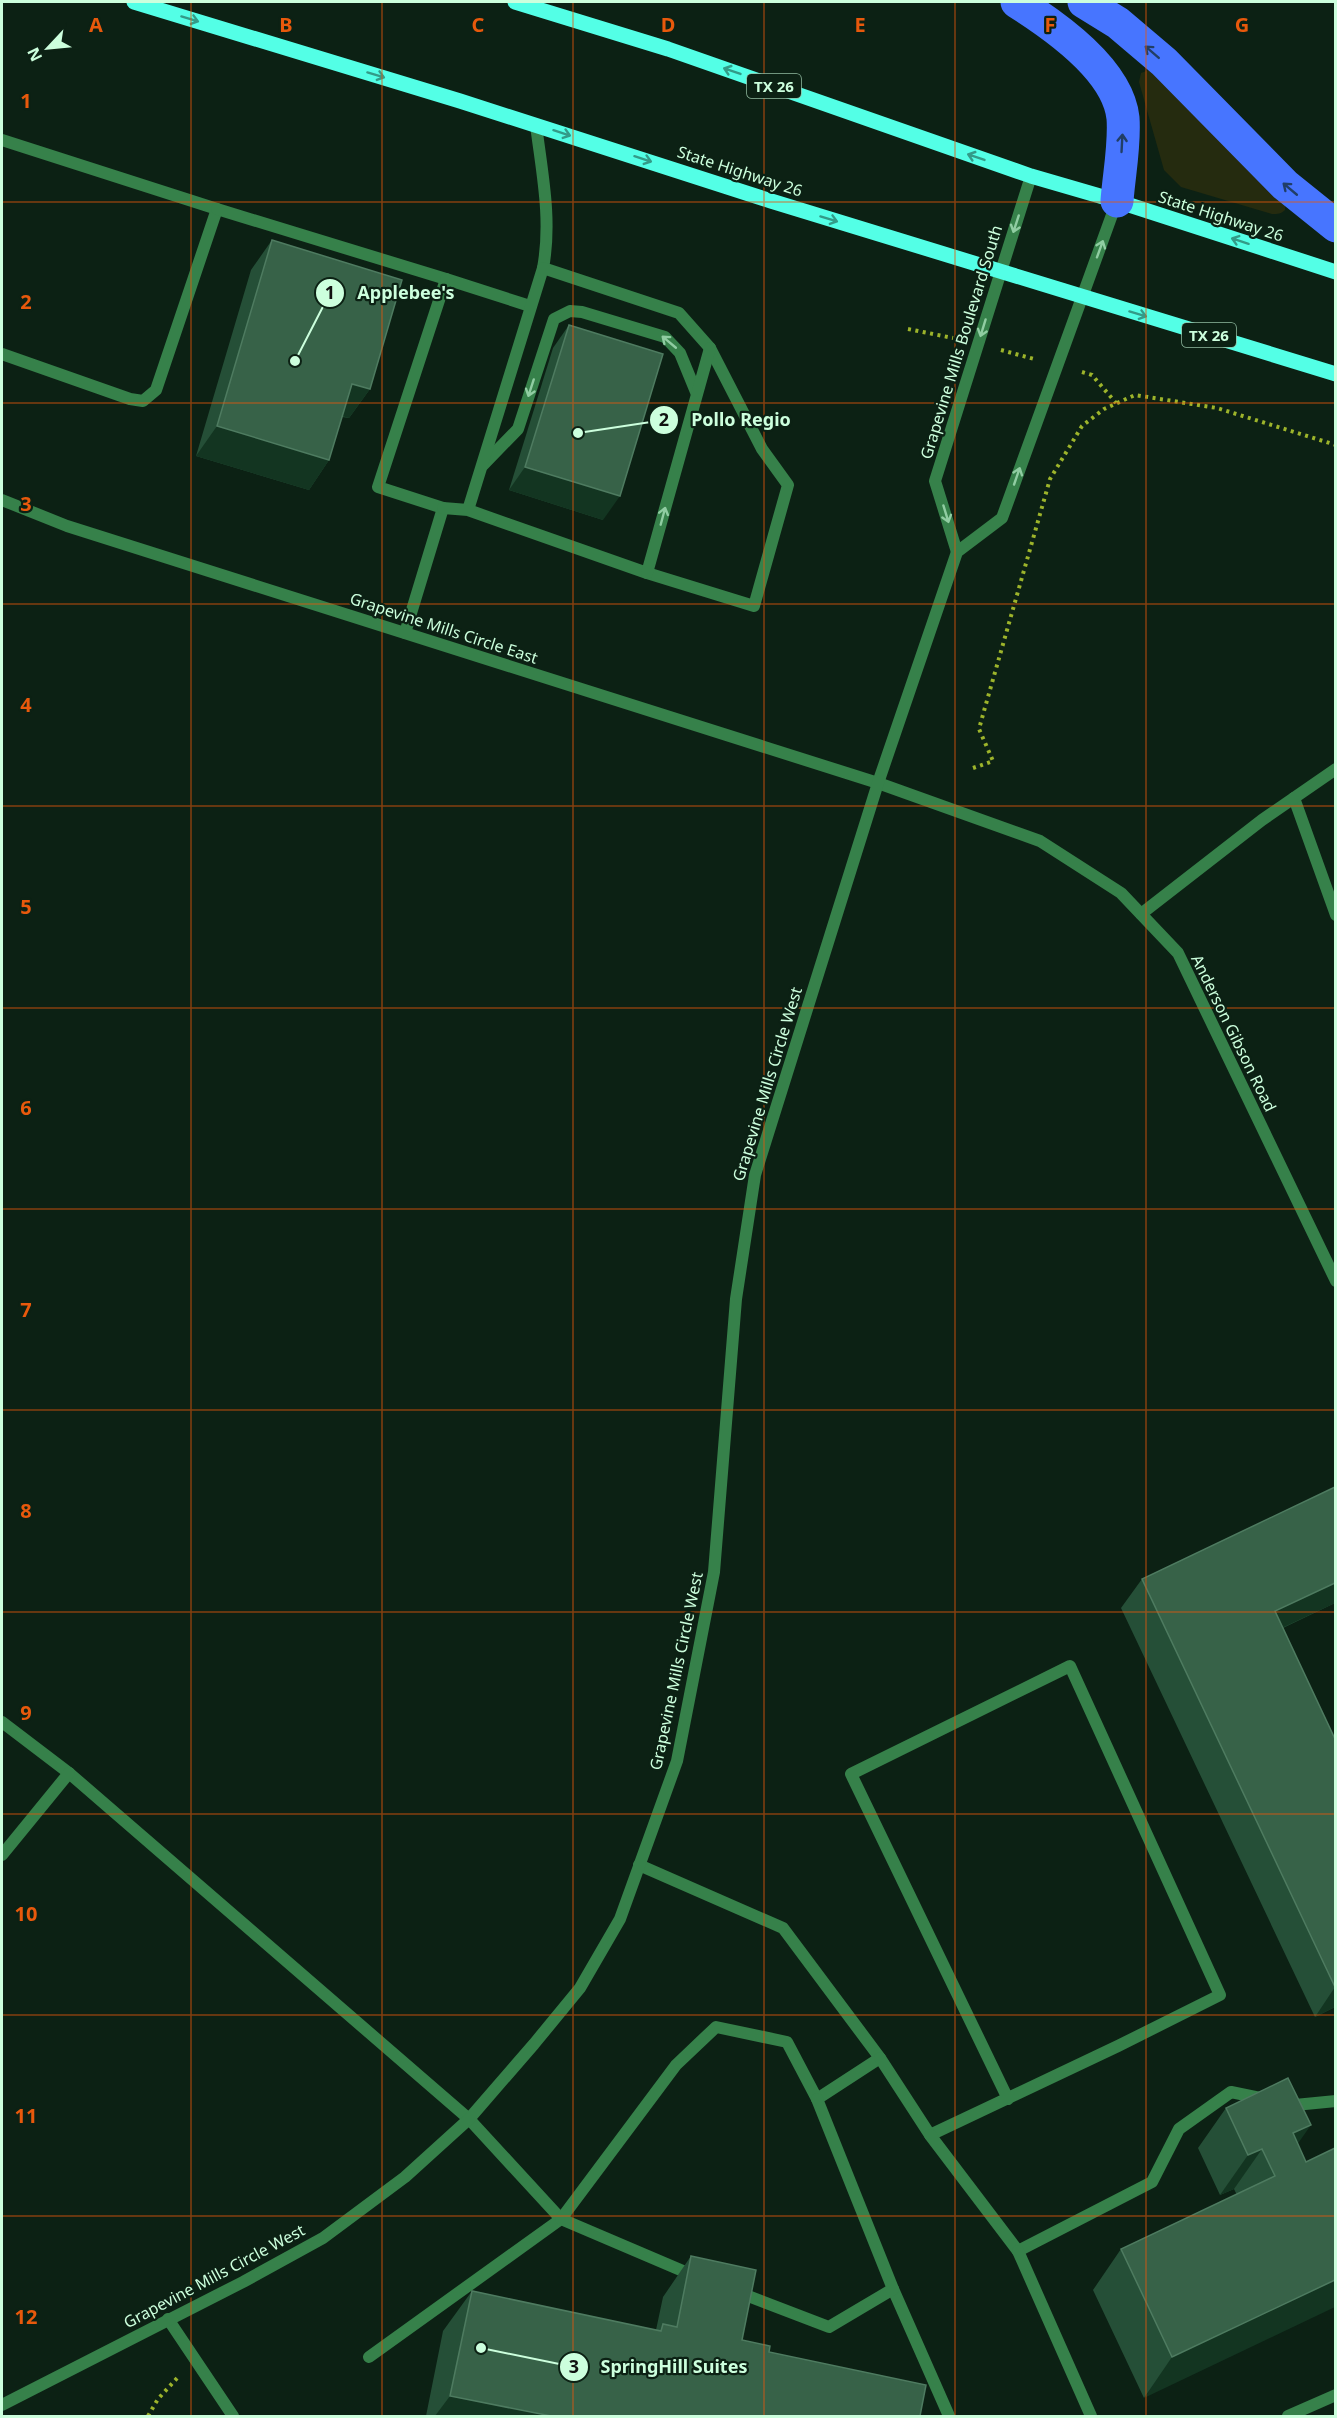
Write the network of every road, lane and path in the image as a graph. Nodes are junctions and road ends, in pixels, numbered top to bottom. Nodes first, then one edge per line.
1 (134, 2) edge
2 (515, 2) edge
3 (1017, 2) edge
4 (1084, 2) edge
5 (536, 125) junction
6 (2, 140) edge
7 (1031, 176) junction
8 (1117, 201) junction
9 (217, 209) junction
10 (1335, 226) edge
11 (543, 268) junction
12 (1000, 272) junction
13 (1335, 272) edge
14 (446, 279) junction
15 (1082, 297) junction
16 (530, 306) junction
17 (908, 329) dead end
18 (978, 343) junction
19 (710, 348) junction
20 (2, 354) edge
21 (1056, 366) junction
22 (1335, 374) edge
23 (696, 392) junction
24 (1116, 403) junction
25 (1335, 445) edge
26 (482, 466) junction
27 (2, 500) edge
28 (443, 508) junction
29 (468, 510) junction
30 (957, 552) junction
31 (647, 573) junction
32 (405, 633) junction
33 (973, 768) dead end
34 (1335, 769) edge
35 (878, 783) junction
36 (1294, 798) junction
37 (1141, 914) junction
38 (1335, 915) edge
39 (1335, 1281) edge
40 (2, 1722) edge
41 (69, 1773) junction
42 (2, 1855) edge
43 (639, 1864) junction
44 (880, 2058) junction
45 (1008, 2098) junction
46 (817, 2099) junction
47 (1335, 2101) edge
48 (470, 2119) junction
49 (930, 2135) junction
50 (561, 2219) junction
51 (1018, 2251) junction
52 (893, 2289) junction
53 (168, 2319) junction
54 (369, 2357) dead end
55 (197, 2362) junction
56 (1335, 2395) edge
57 (2, 2405) edge
58 (148, 2416) edge
59 (233, 2416) edge
60 (949, 2416) edge
61 (1091, 2416) edge
62 (1288, 2416) edge

1 -> 5 main road, State Highway 26 / TX 26
7 -> 2 main road, State Highway 26 / TX 26
8 -> 3 highway
10 -> 4 highway
5 - 11 street
5 -> 12 main road, State Highway 26 / TX 26
6 - 9 street
7 - 8 main road, State Highway 26 / TX 26
7 -> 12 street, Grapevine Mills Boulevard South
13 -> 8 main road, State Highway 26 / TX 26
15 -> 8 street
9 - 14 street
9 - 20 street
11 - 16 street
11 - 19 street
12 - 15 main road, State Highway 26 / TX 26
12 -> 18 street, Grapevine Mills Boulevard South
14 - 16 street
14 - 28 street
15 - 21 street
15 -> 22 main road, State Highway 26 / TX 26
16 - 26 street
17 - 18 path
18 - 21 path
18 -> 30 street, Grapevine Mills Boulevard South
19 - 23 street
19 - 31 street
21 - 24 path
30 -> 21 street
23 -> 26 street
31 -> 23 street
24 - 25 path
24 - 33 path
26 - 29 street
27 - 32 street, Grapevine Mills Circle East
28 - 29 street
28 - 32 street
29 - 31 street
30 - 35 street
32 - 35 street, Grapevine Mills Circle East
34 - 36 street
35 - 37 street, Anderson Gibson Road
35 - 43 street, Grapevine Mills Circle West
36 - 37 street
36 - 38 street
37 - 39 street, Anderson Gibson Road
40 - 41 street
41 - 42 street
41 - 48 street
43 - 44 street
43 - 48 street, Grapevine Mills Circle West
44 - 46 street
44 - 49 street
45 - 45 street
45 - 49 street
46 - 50 street
46 - 52 street
47 - 51 street
48 - 50 street
48 - 53 street, Grapevine Mills Circle West
49 - 51 street
50 - 52 street
50 - 54 street
51 - 61 street
52 - 60 street
53 - 55 street
53 - 57 street, Grapevine Mills Circle West
55 - 58 path
55 - 59 street
56 - 62 street

